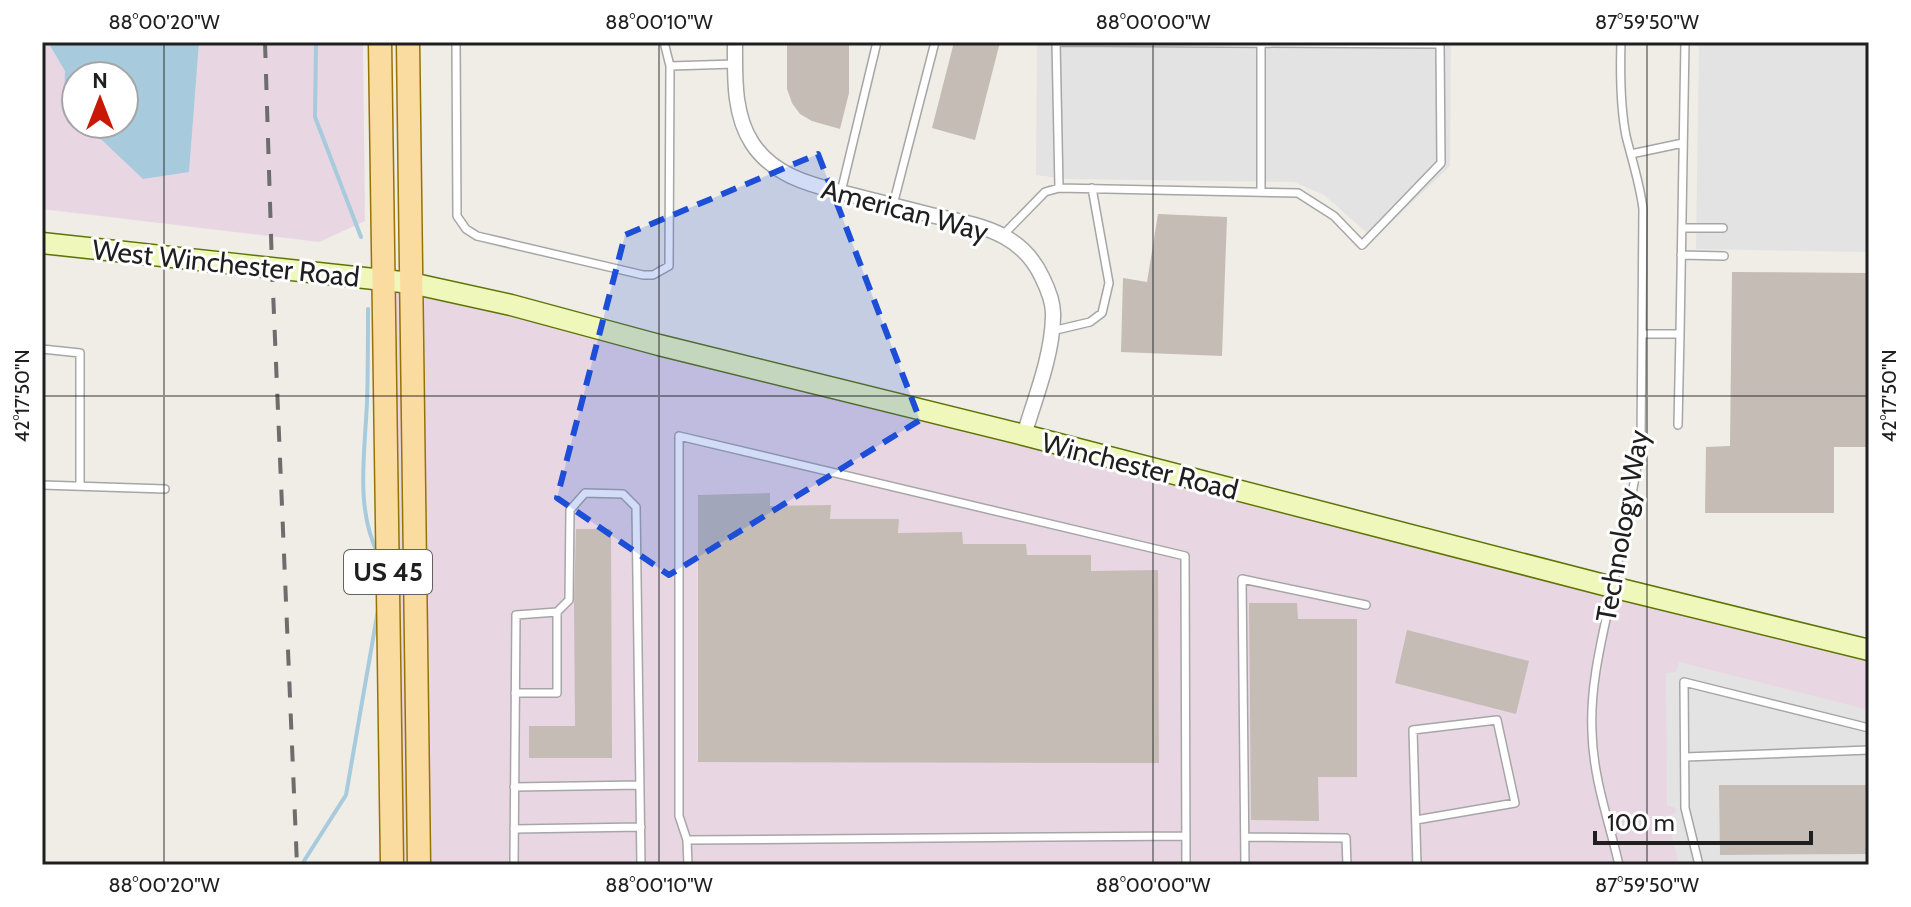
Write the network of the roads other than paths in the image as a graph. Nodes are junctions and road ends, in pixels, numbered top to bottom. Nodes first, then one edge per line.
1 (380, 42) edge
2 (408, 42) edge
3 (456, 42) edge
4 (664, 42) edge
5 (735, 42) edge
6 (877, 42) edge
7 (935, 42) edge
8 (1621, 42) edge
9 (1685, 42) edge
10 (1261, 43) edge
11 (1442, 43) edge
12 (735, 64) junction
13 (670, 66) junction
14 (1683, 143) junction
15 (1631, 154) junction
16 (1059, 188) junction
17 (1092, 188) junction
18 (841, 192) junction
19 (1261, 192) junction
20 (893, 205) junction
21 (1682, 228) junction
22 (1723, 228) dead end
23 (1002, 236) junction
24 (42, 243) edge
25 (1681, 255) junction
26 (1724, 256) dead end
27 (383, 279) junction
28 (411, 283) junction
29 (1052, 331) junction
30 (1642, 334) junction
31 (1680, 334) junction
32 (42, 349) edge
33 (1678, 425) dead end
34 (1024, 435) junction
35 (42, 485) edge
36 (80, 486) junction
37 (165, 489) dead end
38 (1612, 587) junction
39 (1366, 605) dead end
40 (557, 612) junction
41 (1869, 650) edge
42 (515, 693) junction
43 (1869, 728) edge
44 (1869, 750) edge
45 (1685, 757) junction
46 (640, 785) junction
47 (514, 787) junction
48 (1416, 820) junction
49 (641, 827) junction
50 (514, 829) junction
51 (1186, 836) junction
52 (1245, 837) junction
53 (687, 840) junction
54 (1619, 863) edge
55 (392, 865) edge
56 (419, 865) edge
57 (514, 865) edge
58 (641, 865) edge
59 (688, 865) edge
60 (1186, 865) edge
61 (1245, 865) edge
62 (1347, 865) edge
63 (1417, 865) edge
64 (1608, 865) edge
65 (1699, 865) edge

1 - 27 main road, US 45
2 - 28 main road, US 45
3 - 13 lane
4 - 13 lane
5 - 12 street, American Way
6 - 18 lane
7 - 20 lane
8 - 15 lane, Technology Way
9 - 14 lane
10 - 11 lane
10 - 16 lane
10 - 19 lane
11 - 19 lane
12 - 13 lane
12 - 18 street, American Way
14 - 15 lane
14 - 21 lane
15 - 30 lane, Technology Way
16 - 17 lane
16 - 23 lane
17 - 19 lane
17 - 29 lane
18 - 20 street, American Way
20 - 23 street, American Way
21 - 22 lane
21 - 25 lane
23 - 29 street, American Way
24 - 27 main road, West Winchester Road
25 - 26 lane
25 - 31 lane
27 - 28 main road, West Winchester Road
27 - 55 main road, US 45
28 - 34 main road, Winchester Road
28 - 56 main road, US 45
29 - 34 street, American Way
30 - 31 lane
30 - 38 lane, Technology Way
31 - 33 lane
32 - 36 lane
34 - 38 main road, Winchester Road
35 - 36 lane
36 - 37 lane
38 - 41 main road, Winchester Road
38 - 54 lane, Technology Way
39 - 52 lane
40 - 42 lane
40 - 42 lane
40 - 46 lane
42 - 47 lane
43 - 45 lane
44 - 45 lane
45 - 65 lane
46 - 47 lane
46 - 49 lane
47 - 50 lane
48 - 48 lane
48 - 63 lane
49 - 50 lane
49 - 58 lane
50 - 57 lane
51 - 53 lane
51 - 53 lane
51 - 60 lane
52 - 61 lane
52 - 62 lane
53 - 59 lane
54 - 64 lane

